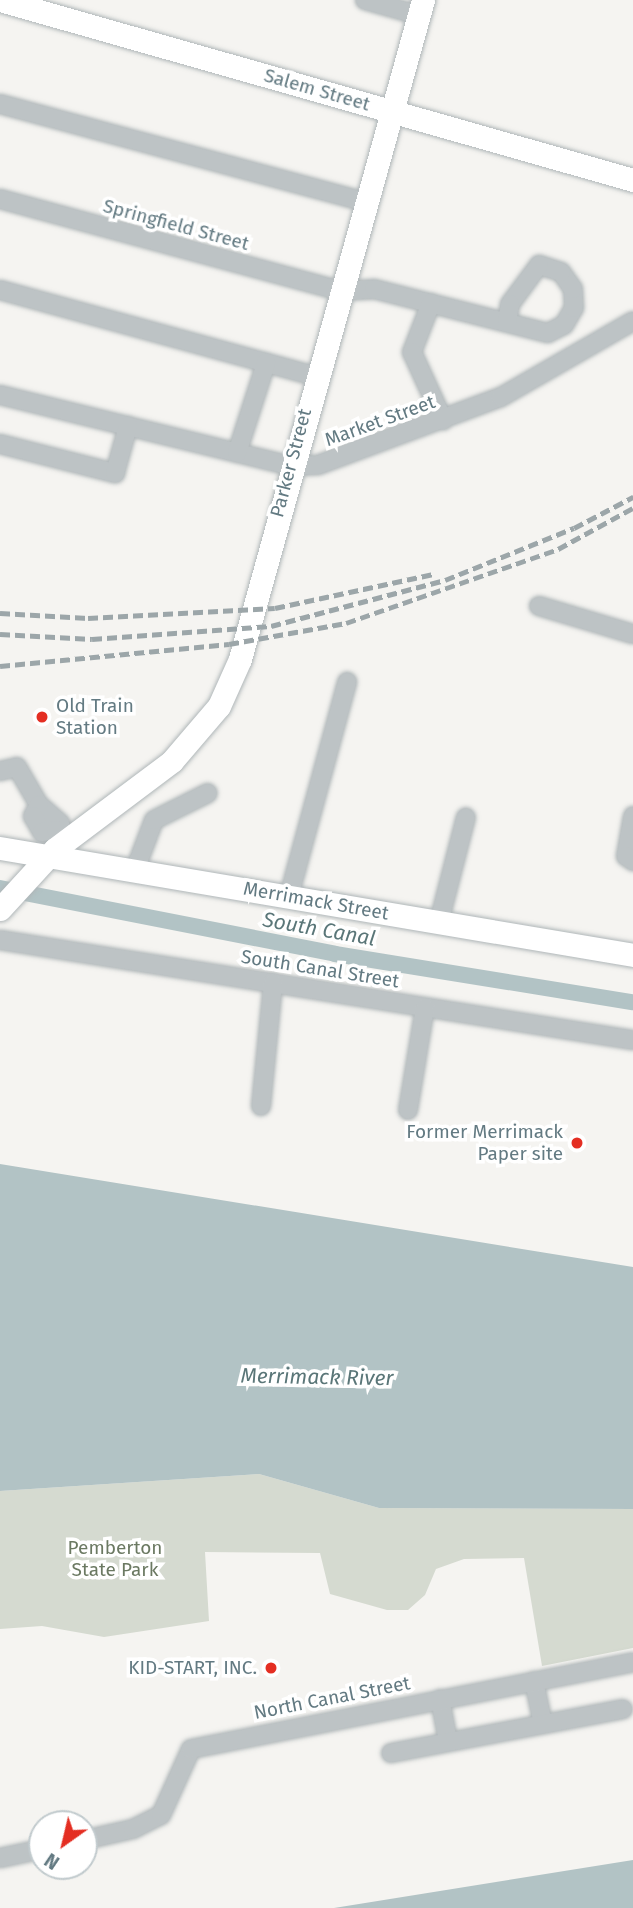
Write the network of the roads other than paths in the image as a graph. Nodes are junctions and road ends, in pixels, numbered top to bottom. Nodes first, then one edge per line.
1 (0, 0) edge
2 (365, 0) edge
3 (421, 7) edge
4 (0, 104) edge
5 (391, 111) junction
6 (633, 180) edge
7 (0, 199) edge
8 (365, 202) junction
9 (0, 289) edge
10 (341, 291) junction
11 (430, 303) junction
12 (633, 321) edge
13 (507, 322) dead end
14 (266, 363) junction
15 (315, 376) junction
16 (0, 395) edge
17 (443, 420) junction
18 (128, 426) junction
19 (0, 444) edge
20 (237, 453) junction
21 (291, 466) junction
22 (539, 606) dead end
23 (633, 634) edge
24 (347, 682) dead end
25 (0, 771) edge
26 (208, 793) dead end
27 (633, 816) edge
28 (466, 817) dead end
29 (0, 848) edge
30 (51, 849) junction
31 (633, 861) edge
32 (135, 870) junction
33 (289, 897) junction
34 (0, 909) edge
35 (439, 922) junction
36 (0, 940) edge
37 (633, 955) edge
38 (273, 983) junction
39 (425, 1007) junction
40 (633, 1040) edge
41 (261, 1106) dead end
42 (408, 1110) dead end
43 (633, 1662) edge
44 (534, 1681) junction
45 (440, 1699) junction
46 (622, 1709) dead end
47 (543, 1724) junction
48 (448, 1741) junction
49 (391, 1753) dead end
50 (98, 1837) edge
51 (28, 1852) edge
52 (0, 1857) edge

1 - 5 main road, Salem Street
2 - 3 street
3 - 5 main road, Parker Street
4 - 8 street
5 - 6 main road, Salem Street
5 - 8 main road, Parker Street
7 - 10 street, Springfield Street
8 - 10 main road, Parker Street
9 - 14 street
10 - 11 street, Springfield Street
10 - 15 main road, Parker Street
11 - 13 street, Springfield Street
11 - 17 street
12 - 17 street, Market Street
14 - 15 street
14 - 20 street
15 - 21 main road, Parker Street
16 - 18 street, Market Street
17 - 21 street, Market Street
18 - 19 street
18 - 20 street, Market Street
20 - 21 street, Market Street
21 - 30 main road, Parker Street
22 - 23 street
24 - 33 street
25 - 30 street
26 - 32 street
27 - 31 street
28 - 35 street
29 - 30 main road, Merrimack Street
30 - 32 main road, Merrimack Street
30 - 34 main road, Parker Street
32 - 33 main road, Merrimack Street
33 - 35 main road, Merrimack Street
35 - 37 main road, Merrimack Street
36 - 38 street, South Canal Street
38 - 39 street, South Canal Street
38 - 41 street
39 - 40 street, South Canal Street
39 - 42 street
43 - 44 street, North Canal Street
44 - 45 street, North Canal Street
44 - 47 street
45 - 48 street
45 - 50 street, North Canal Street
46 - 47 street
47 - 48 street
48 - 49 street
51 - 52 street

